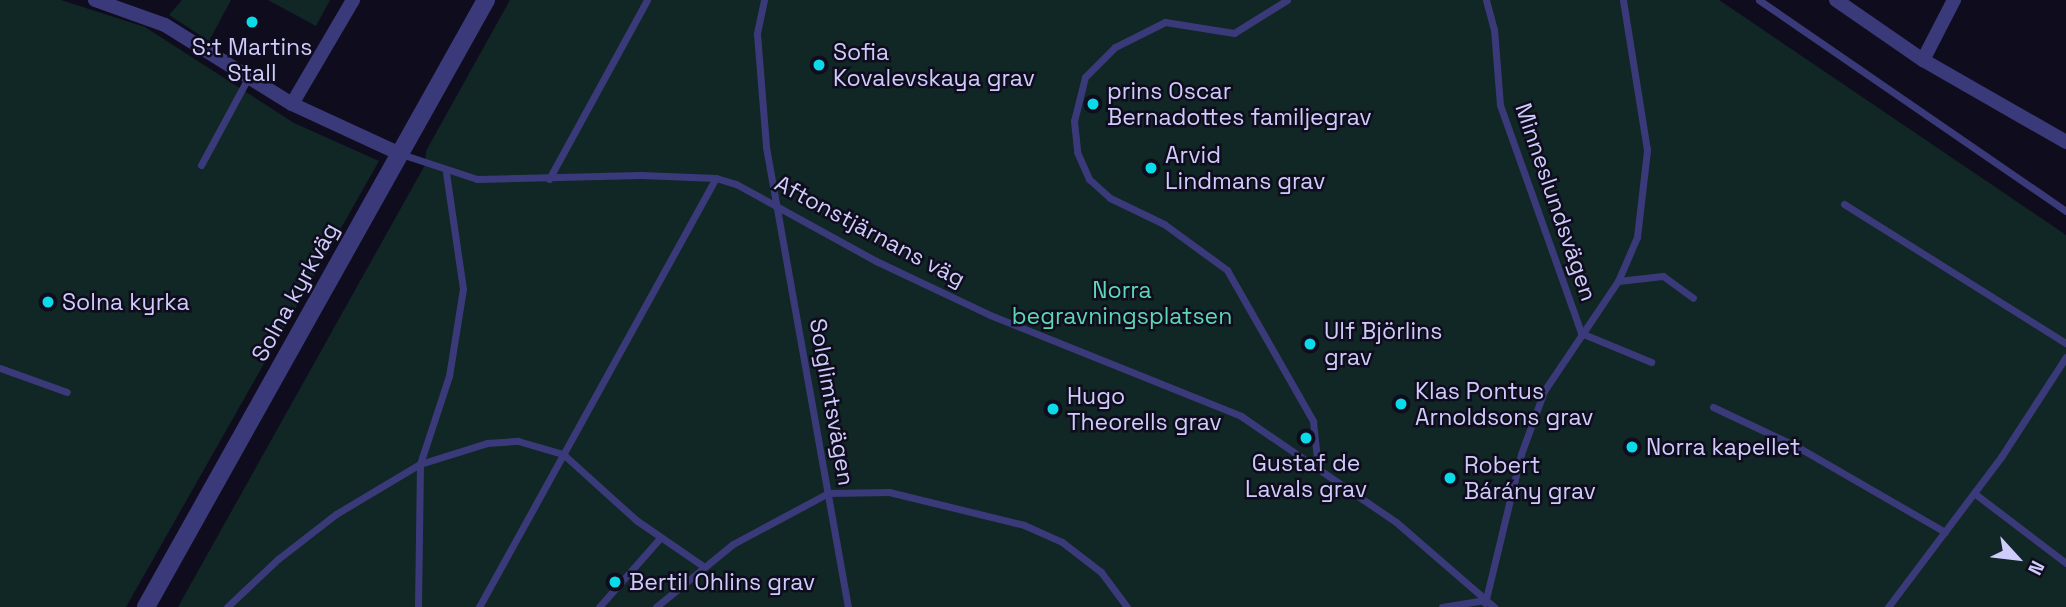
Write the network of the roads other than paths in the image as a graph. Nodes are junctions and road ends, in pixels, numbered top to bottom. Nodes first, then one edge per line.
1 (95, 0) edge
2 (353, 0) edge
3 (486, 0) edge
4 (647, 0) edge
5 (764, 0) edge
6 (1287, 0) edge
7 (1486, 0) edge
8 (1623, 0) edge
9 (1759, 0) edge
10 (1836, 0) edge
11 (1954, 0) edge
12 (1923, 60) junction
13 (248, 78) junction
14 (292, 104) junction
15 (2066, 142) edge
16 (400, 154) junction
17 (201, 165) dead end
18 (446, 173) junction
19 (716, 178) junction
20 (549, 179) junction
21 (779, 204) junction
22 (1844, 204) dead end
23 (2066, 211) edge
24 (1618, 281) junction
25 (1693, 298) dead end
26 (1581, 333) junction
27 (2066, 343) edge
28 (2066, 357) edge
29 (1651, 362) dead end
30 (0, 368) edge
31 (67, 392) dead end
32 (1713, 407) dead end
33 (563, 454) junction
34 (420, 464) junction
35 (1318, 468) junction
36 (828, 493) junction
37 (1974, 493) junction
38 (1945, 532) junction
39 (660, 538) junction
40 (2066, 563) edge
41 (703, 566) junction
42 (1485, 603) edge
43 (146, 607) edge
44 (227, 607) edge
45 (418, 607) edge
46 (478, 607) edge
47 (599, 607) edge
48 (656, 607) edge
49 (848, 607) edge
50 (1127, 607) edge
51 (1442, 607) edge
52 (1494, 607) edge
53 (1888, 607) edge

1 - 13 street
2 - 14 street
3 - 16 street, Solna kyrkväg
4 - 20 lane
5 - 21 lane, Solglimtsvägen
6 - 35 lane
7 - 26 lane, Minneslundsvägen
8 - 24 lane
9 - 23 lane
10 - 12 street
11 - 12 street
12 - 15 street
13 - 14 street
13 - 17 lane
14 - 16 street
16 - 18 lane, Aftonstjärnans väg
16 - 43 street, Solna kyrkväg
18 - 20 lane, Aftonstjärnans väg
18 - 34 lane
19 - 20 lane, Aftonstjärnans väg
19 - 21 lane, Aftonstjärnans väg
19 - 33 lane
21 - 35 lane, Aftonstjärnans väg
21 - 36 lane, Solglimtsvägen
22 - 27 lane
24 - 25 lane
24 - 26 lane
26 - 29 lane
26 - 42 lane
28 - 37 lane
30 - 31 lane
32 - 38 lane
33 - 34 lane
33 - 39 lane
33 - 46 lane
34 - 44 lane
34 - 45 lane
35 - 42 lane, Aftonstjärnans väg
36 - 41 lane
36 - 49 lane, Solglimtsvägen
36 - 50 lane
37 - 38 lane
37 - 40 lane
38 - 53 lane
39 - 41 lane
39 - 47 lane
41 - 48 lane
42 - 51 lane
42 - 52 lane, Aftonstjärnans väg

